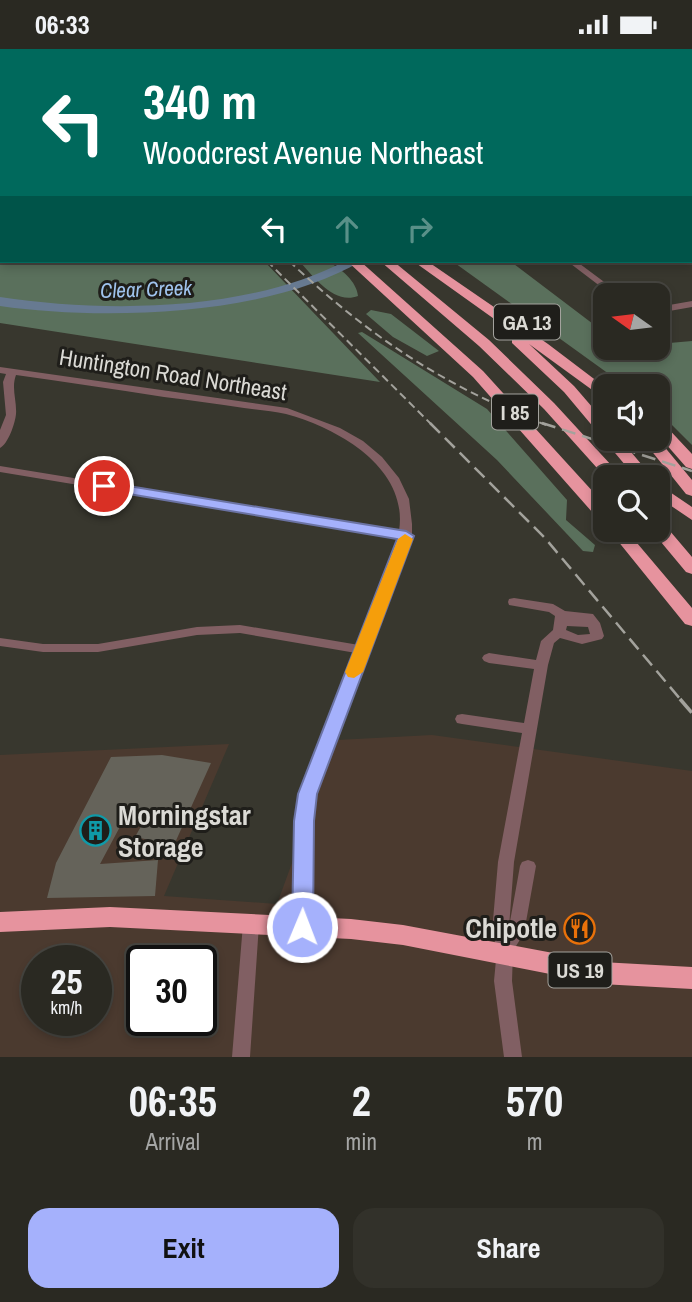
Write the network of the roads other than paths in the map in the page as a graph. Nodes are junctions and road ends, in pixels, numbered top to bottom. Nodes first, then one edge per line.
1 (342, 263) edge
2 (355, 263) edge
3 (388, 263) edge
4 (422, 263) edge
5 (440, 263) edge
6 (574, 263) edge
7 (365, 276) junction
8 (442, 277) junction
9 (601, 283) edge
10 (692, 304) edge
11 (670, 310) edge
12 (6, 370) edge
13 (597, 374) edge
14 (593, 386) edge
15 (593, 418) edge
16 (670, 435) edge
17 (670, 439) edge
18 (0, 445) edge
19 (621, 451) edge
20 (660, 451) edge
21 (692, 451) edge
22 (692, 464) edge
23 (603, 465) edge
24 (634, 465) edge
25 (0, 469) edge
26 (692, 491) edge
27 (670, 498) edge
28 (593, 502) edge
29 (692, 515) edge
30 (406, 536) junction
31 (627, 542) edge
32 (670, 542) edge
33 (692, 568) edge
34 (514, 602) dead end
35 (692, 620) edge
36 (561, 623) junction
37 (0, 642) edge
38 (363, 650) junction
39 (489, 658) dead end
40 (541, 665) junction
41 (462, 719) dead end
42 (529, 729) junction
43 (506, 862) joint
44 (528, 866) dead end
45 (0, 922) edge
46 (251, 923) junction
47 (302, 927) junction
48 (504, 952) junction
49 (692, 978) edge
50 (242, 1057) edge
51 (513, 1057) edge

1 - 7 highway
2 - 7 highway
3 - 23 highway, I 85
4 - 8 highway, GA 13
5 - 13 highway, GA 13
6 - 9 street
7 - 28 highway, I 85
8 - 14 highway, GA 13
8 - 15 highway
10 - 11 street
12 - 18 street
12 - 30 street, Huntington Road Northeast
16 - 21 highway
17 - 22 highway
19 - 24 highway
20 - 26 highway
25 - 30 street
27 - 29 highway
30 - 38 street, Huntington Road Northeast
31 - 35 highway
32 - 33 highway
34 - 36 street
36 - 36 street
36 - 40 street
37 - 38 street
38 - 47 street, Huntington Road Northeast
39 - 40 street
40 - 42 street
41 - 42 street
42 - 43 street
43 - 48 street
44 - 48 street
45 - 46 highway, US 19
46 - 47 highway, US 19
46 - 50 street
47 - 48 highway, US 19
48 - 49 highway, US 19
48 - 51 street

